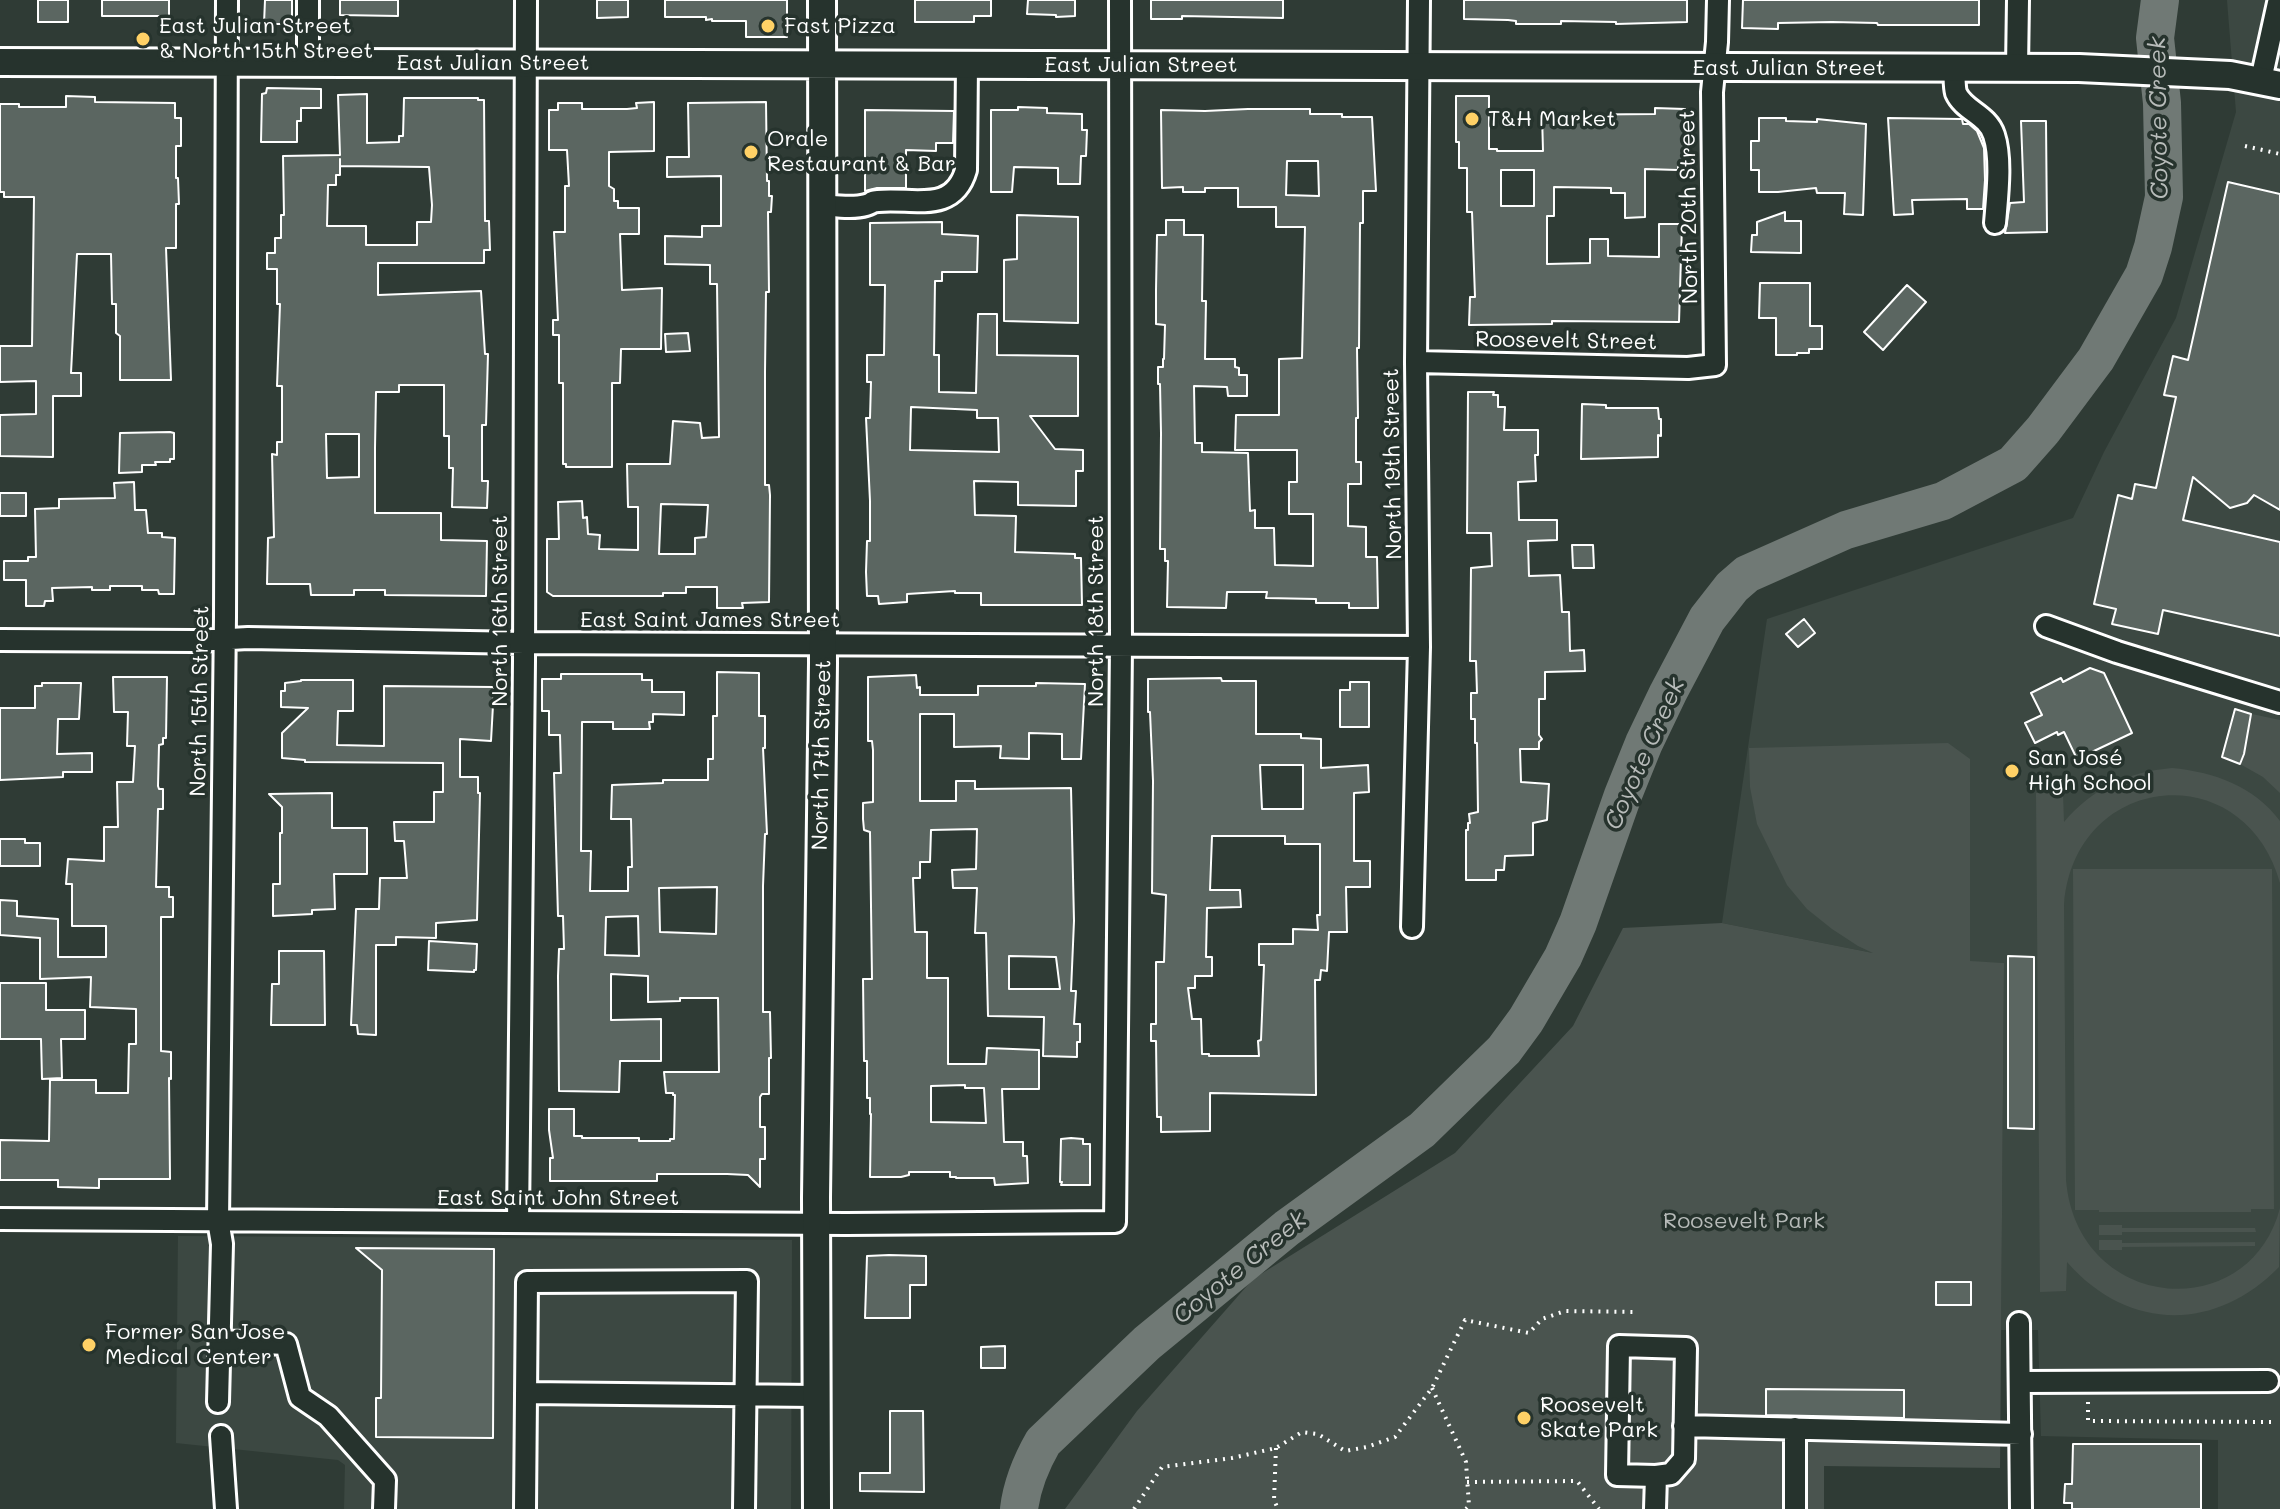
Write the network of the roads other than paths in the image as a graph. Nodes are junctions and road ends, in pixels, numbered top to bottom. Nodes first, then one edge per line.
1 (227, 0) edge
2 (308, 0) edge
3 (526, 0) edge
4 (822, 0) edge
5 (1120, 0) edge
6 (1419, 0) edge
7 (1718, 0) edge
8 (2018, 0) edge
9 (2277, 2) edge
10 (0, 62) edge
11 (227, 63) junction
12 (308, 63) junction
13 (526, 63) junction
14 (821, 63) junction
15 (967, 64) junction
16 (1120, 64) junction
17 (1418, 66) junction
18 (1715, 67) junction
19 (1954, 68) junction
20 (2017, 68) junction
21 (2270, 82) edge
22 (821, 205) junction
23 (1995, 223) dead end
24 (1416, 362) junction
25 (1715, 365) joint
26 (2046, 626) dead end
27 (224, 639) junction
28 (0, 640) edge
29 (524, 643) junction
30 (823, 644) junction
31 (1121, 647) junction
32 (1419, 647) junction
33 (2280, 702) edge
34 (1412, 927) dead end
35 (0, 1219) edge
36 (218, 1220) junction
37 (518, 1221) junction
38 (1115, 1222) joint
39 (817, 1223) junction
40 (2019, 1323) dead end
41 (220, 1341) junction
42 (2268, 1381) dead end
43 (2020, 1382) junction
44 (526, 1393) junction
45 (745, 1394) junction
46 (816, 1396) junction
47 (218, 1402) dead end
48 (1684, 1426) junction
49 (1795, 1428) junction
50 (2021, 1434) junction
51 (221, 1436) dead end
52 (1656, 1476) junction
53 (226, 1509) edge
54 (384, 1509) edge
55 (525, 1509) edge
56 (744, 1509) edge
57 (817, 1509) edge
58 (1655, 1509) edge
59 (1795, 1509) edge
60 (2021, 1509) edge

1 - 11 street, North 15th Street
2 - 12 street
3 - 13 street, North 16th Street
4 - 14 main road, North 17th Street
5 - 16 street, North 18th Street
6 - 17 street, North 19th Street
7 - 18 street, North 20th Street
8 - 20 street
9 - 21 street
10 - 11 main road, East Julian Street
11 - 12 main road, East Julian Street
11 - 27 street, North 15th Street
12 - 13 main road, East Julian Street
13 - 14 main road, East Julian Street
13 - 29 street, North 16th Street
14 - 15 main road, East Julian Street
14 - 22 main road, North 17th Street
15 - 16 main road, East Julian Street
15 - 22 street
16 - 17 main road, East Julian Street
16 - 31 street, North 18th Street
17 - 18 main road, East Julian Street
17 - 24 street, North 19th Street
18 - 19 main road, East Julian Street
18 - 25 street, North 20th Street
19 - 20 main road, East Julian Street
19 - 23 street
20 - 21 main road, East Julian Street
22 - 30 main road, North 17th Street
24 - 25 street, Roosevelt Street
24 - 32 street, North 19th Street
26 - 33 street
27 - 28 street, East Saint James Street
27 - 29 street, East Saint James Street
27 - 36 street, North 15th Street
29 - 30 street, East Saint James Street
29 - 37 street, North 16th Street
30 - 31 street, East Saint James Street
30 - 39 main road, North 17th Street
31 - 32 street, East Saint James Street
31 - 38 street, North 18th Street
32 - 34 street, North 19th Street
35 - 36 street, East Saint John Street
36 - 37 street, East Saint John Street
36 - 41 street, North 15th Street
37 - 39 street, East Saint John Street
38 - 39 street, East Saint John Street
39 - 46 main road, North 17th Street
40 - 43 street
41 - 47 street, North 15th Street
41 - 54 street
42 - 43 street
43 - 50 street
44 - 45 street
44 - 45 street
44 - 55 street
45 - 46 street
45 - 56 street
46 - 57 main road, North 17th Street
48 - 49 street
48 - 52 street
48 - 52 street
49 - 50 street
49 - 59 street
50 - 60 street
51 - 53 street
52 - 58 street

